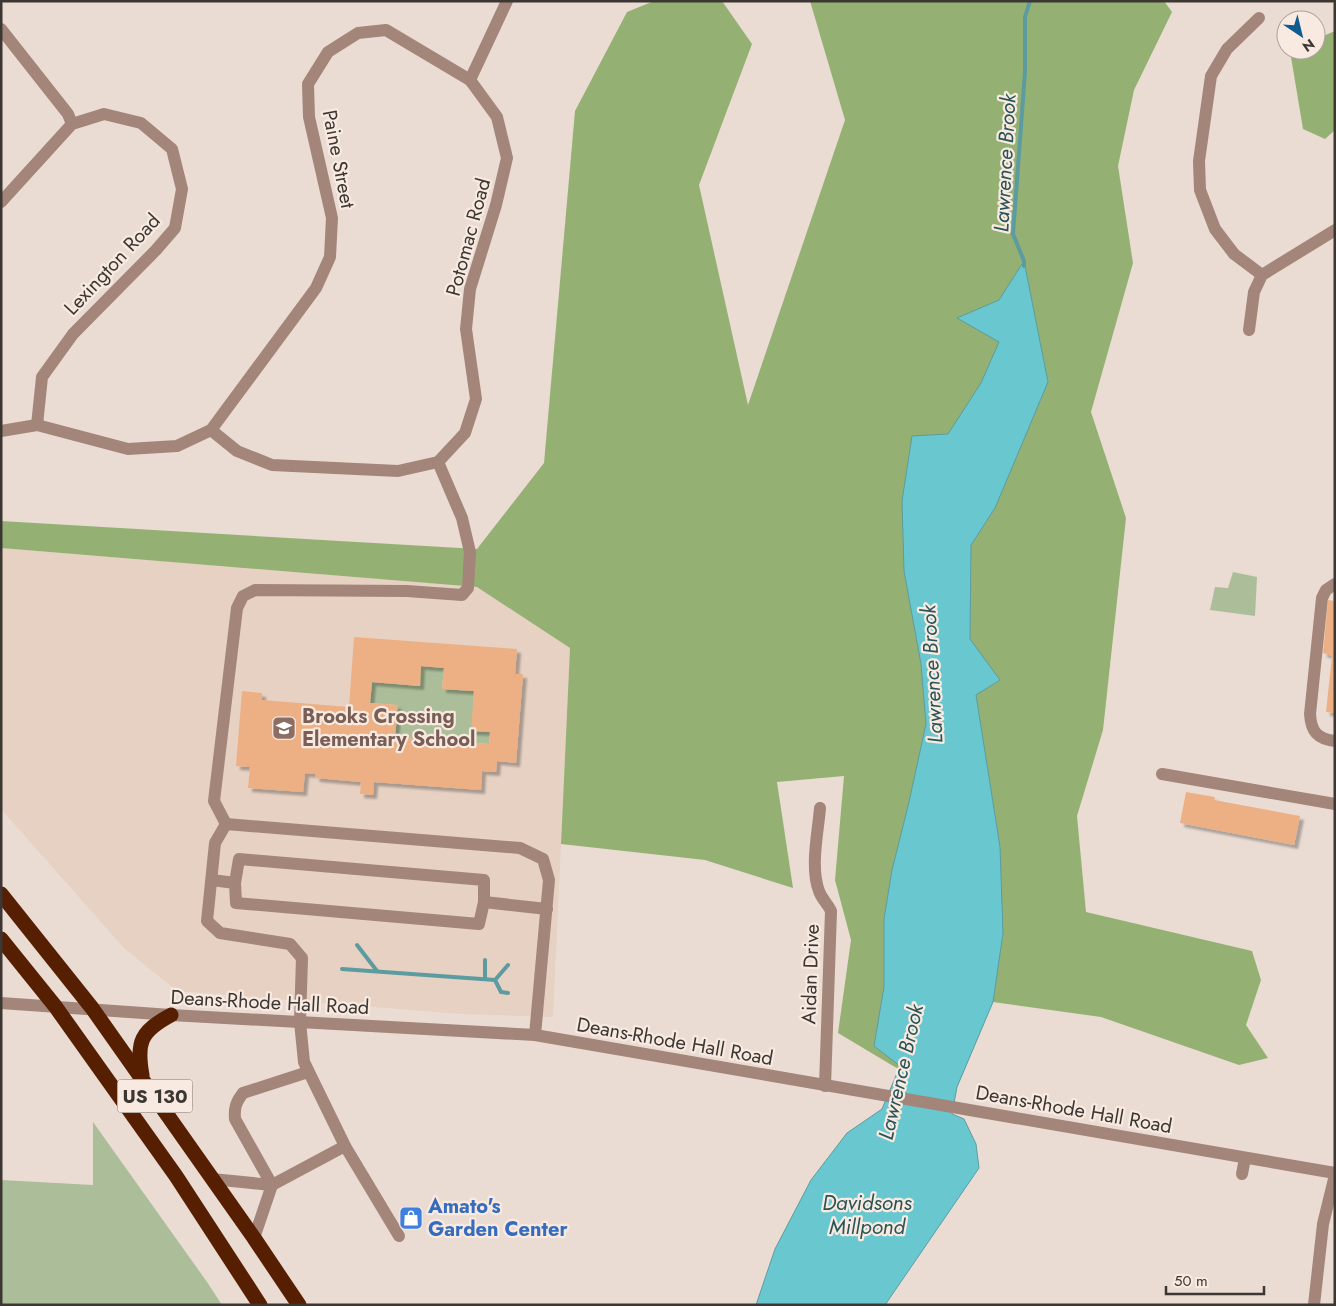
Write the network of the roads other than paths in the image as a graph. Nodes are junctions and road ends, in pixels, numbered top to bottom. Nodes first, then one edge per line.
1 (506, 1) edge
2 (1259, 18) dead end
3 (1, 29) edge
4 (470, 80) junction
5 (72, 124) junction
6 (1, 202) edge
7 (1335, 230) edge
8 (1262, 275) junction
9 (1249, 330) dead end
10 (37, 425) junction
11 (211, 430) junction
12 (1, 431) edge
13 (438, 462) junction
14 (1335, 584) edge
15 (1335, 741) edge
16 (1162, 774) dead end
17 (1335, 804) edge
18 (820, 808) dead end
19 (226, 824) junction
20 (212, 880) junction
21 (234, 883) junction
22 (1, 894) edge
23 (484, 902) junction
24 (547, 908) junction
25 (1, 939) edge
26 (1, 1003) edge
27 (56, 1006) junction
28 (92, 1008) junction
29 (171, 1015) junction
30 (300, 1022) junction
31 (535, 1036) junction
32 (308, 1072) junction
33 (143, 1079) junction
34 (825, 1086) junction
35 (345, 1146) junction
36 (1245, 1158) junction
37 (1242, 1174) dead end
38 (1335, 1174) edge
39 (212, 1179) junction
40 (272, 1185) junction
41 (399, 1236) dead end
42 (254, 1238) junction
43 (260, 1305) edge
44 (299, 1305) edge
45 (1314, 1305) edge

1 - 4 street
2 - 8 street
3 - 5 street
4 - 11 street, Paine Street
4 - 13 street, Potomac Road
5 - 6 street
5 - 10 street, Lexington Road
7 - 8 street
8 - 9 street
10 - 11 street, Paine Street
10 - 12 street
11 - 13 street
13 - 19 street
14 - 15 street
16 - 17 street
18 - 34 street, Aidan Drive
19 - 20 street
19 - 24 street
20 - 21 street
20 - 30 street
21 - 23 street
21 - 23 street
22 - 28 highway, US 130
23 - 24 street
24 - 31 street
25 - 27 highway, US 130
26 - 27 street, Deans-Rhode Hall Road
27 - 28 street, Deans-Rhode Hall Road
27 - 43 highway, US 130
28 - 29 street, Deans-Rhode Hall Road
28 - 33 highway, US 130
29 - 30 street, Deans-Rhode Hall Road
29 - 33 highway
30 - 31 street, Deans-Rhode Hall Road
30 - 32 street
31 - 34 street, Deans-Rhode Hall Road
32 - 35 street
32 - 40 street
33 - 39 highway, US 130
34 - 36 street, Deans-Rhode Hall Road
35 - 40 street
35 - 41 street
36 - 37 street
36 - 38 street, Deans-Rhode Hall Road
38 - 45 street
39 - 40 street
39 - 42 highway, US 130
40 - 42 street
42 - 44 highway, US 130

